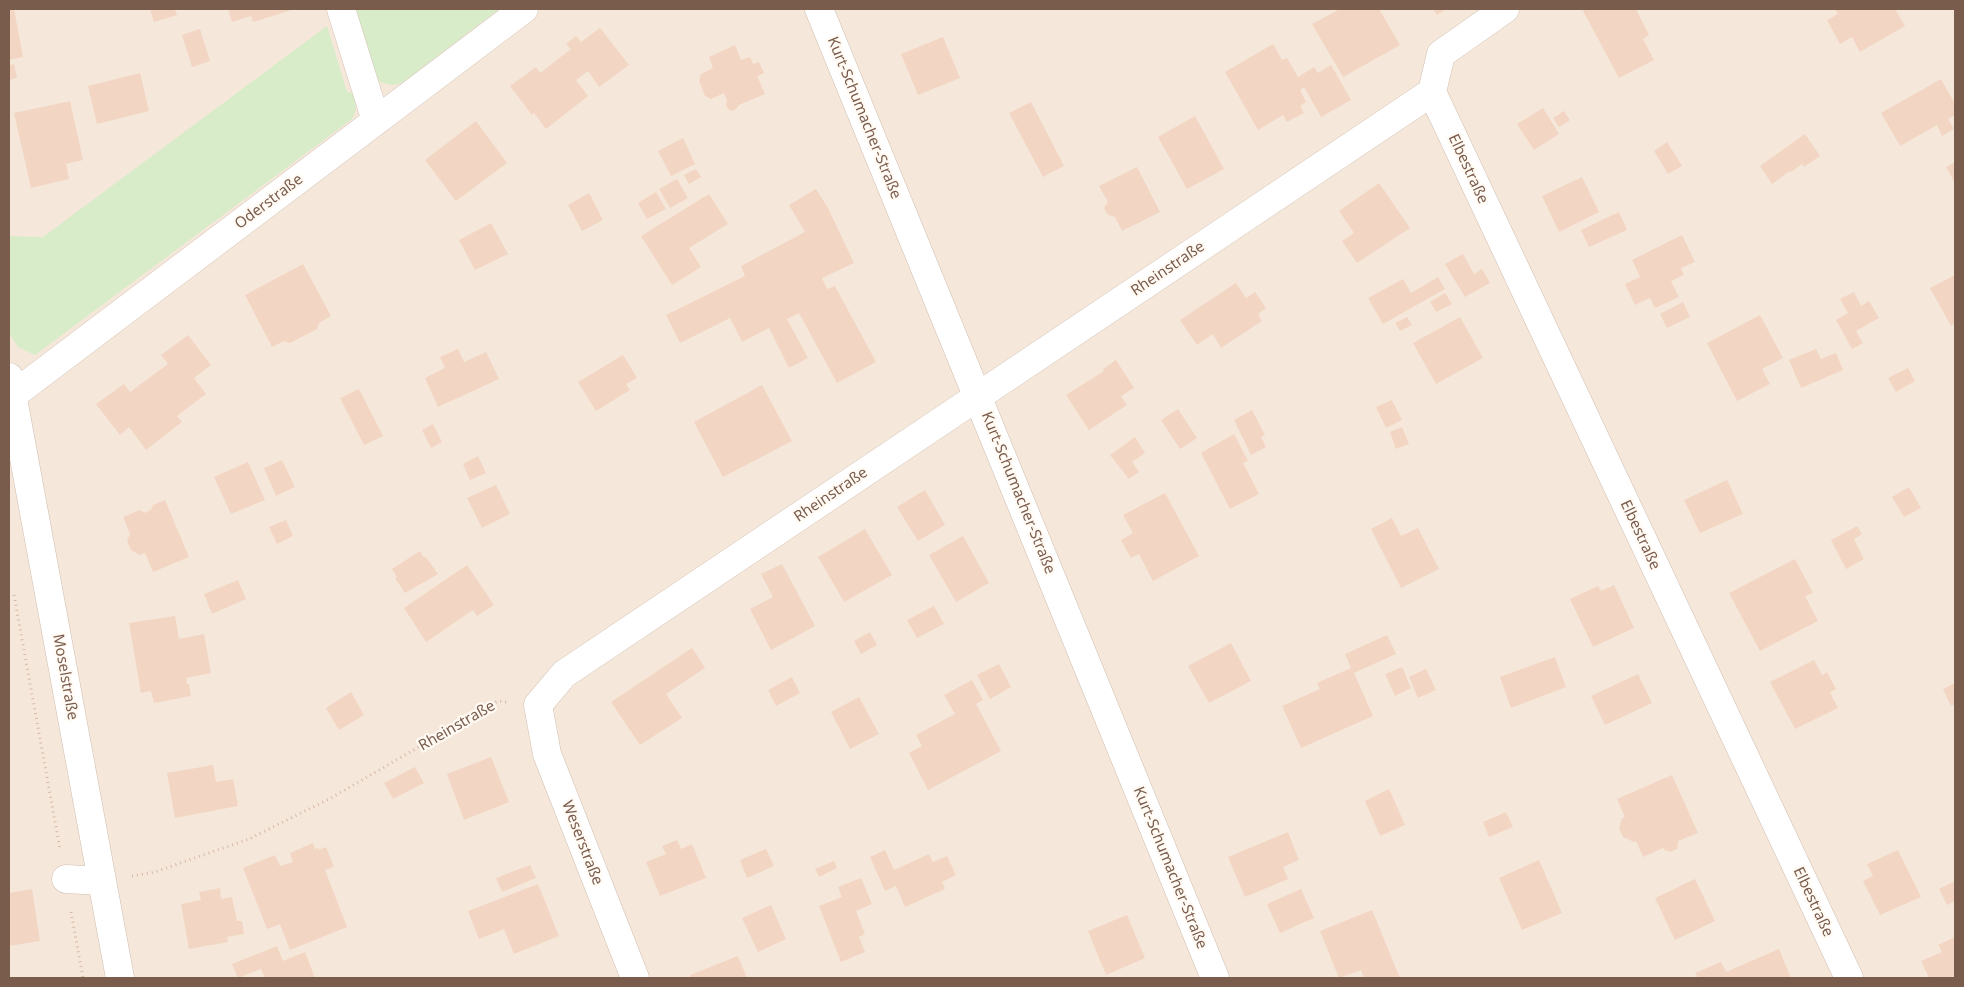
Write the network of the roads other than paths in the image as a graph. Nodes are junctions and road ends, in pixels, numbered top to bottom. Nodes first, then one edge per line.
1 (341, 9) edge
2 (524, 9) edge
3 (819, 9) edge
4 (1505, 9) edge
5 (1432, 92) junction
6 (376, 121) junction
7 (11, 386) edge
8 (978, 396) junction
9 (538, 705) joint
10 (66, 879) road end
11 (102, 881) junction
12 (120, 978) edge
13 (635, 978) edge
14 (1215, 978) edge
15 (1849, 978) edge

1 - 6 street
2 - 6 street, Oderstraße
3 - 8 street, Kurt-Schumacher-Straße
4 - 5 street
5 - 8 street, Rheinstraße
5 - 15 street, Elbestraße
6 - 7 street, Oderstraße
7 - 11 street, Moselstraße
8 - 9 street, Rheinstraße
8 - 14 street, Kurt-Schumacher-Straße
9 - 13 street, Weserstraße
10 - 11 street
11 - 12 street, Moselstraße

